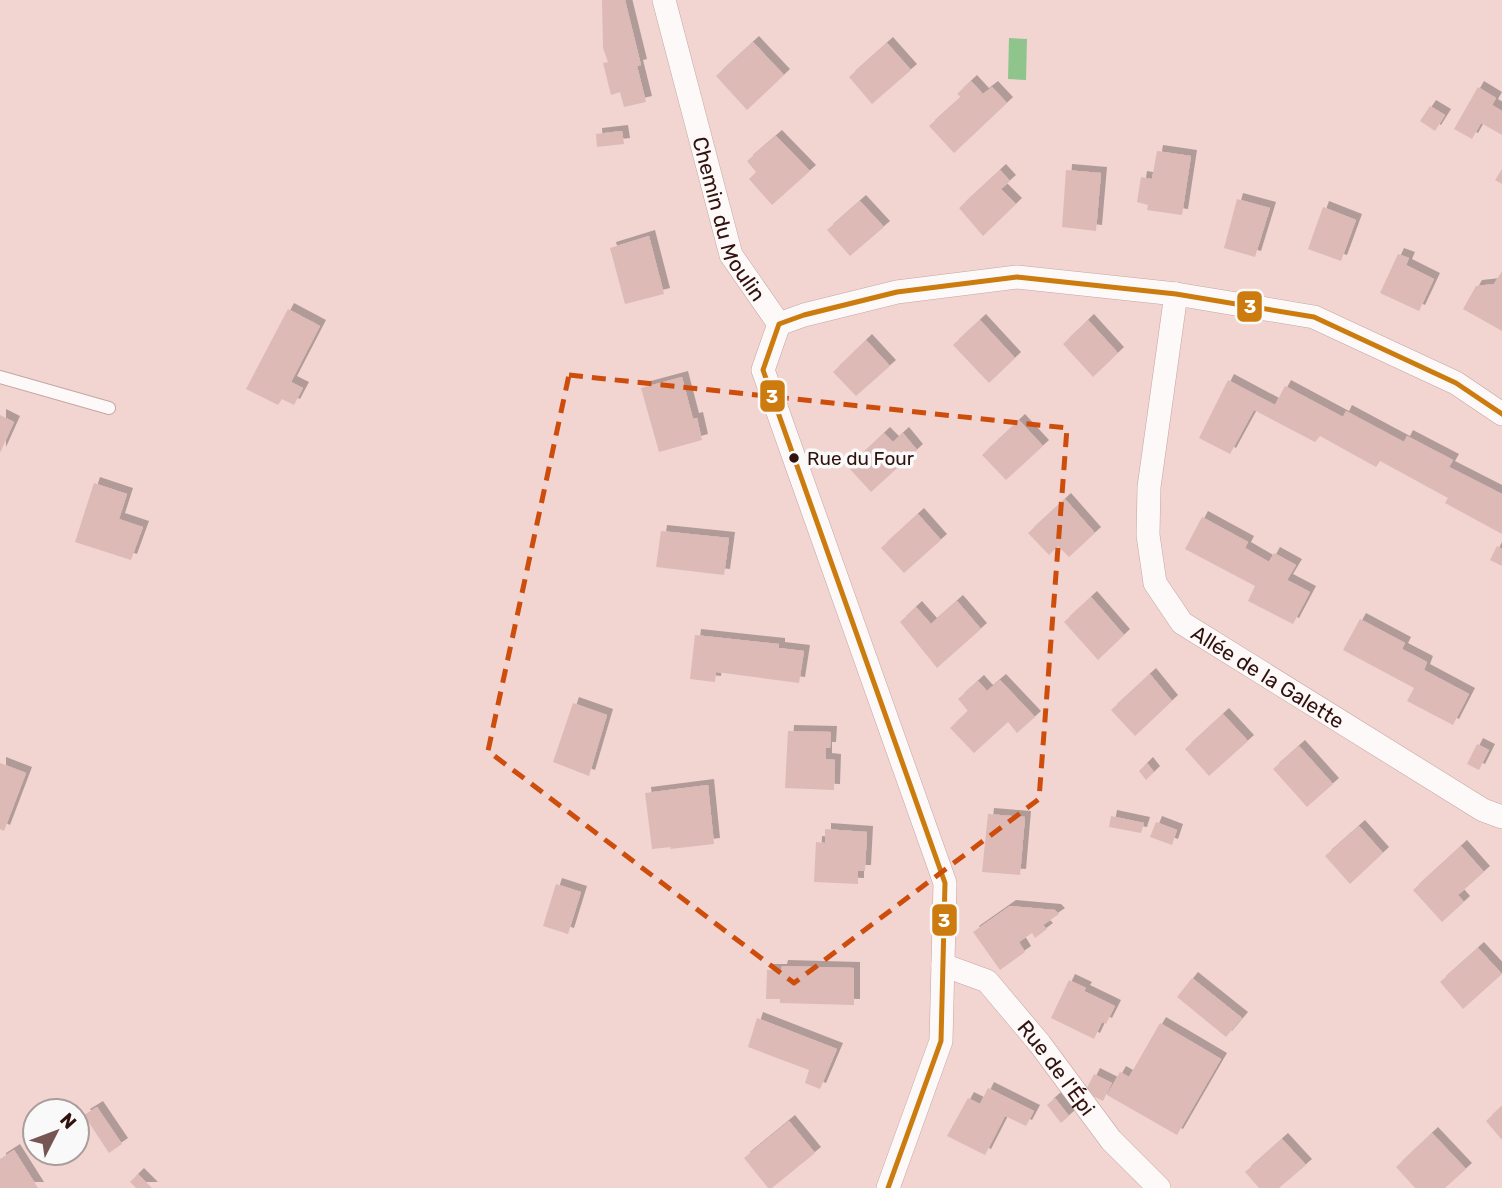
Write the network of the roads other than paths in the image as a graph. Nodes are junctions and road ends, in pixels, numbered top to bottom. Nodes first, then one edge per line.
1 (664, 0) edge
2 (1176, 294) junction
3 (779, 324) junction
4 (0, 377) edge
5 (109, 408) dead end
6 (1502, 414) edge
7 (1502, 817) edge
8 (943, 965) junction
9 (888, 1188) edge
10 (1159, 1188) edge

1 - 3 street, Chemin du Moulin
2 - 3 street
2 - 6 street
2 - 7 street, Allée de la Galette
3 - 8 street, Chemin du Moulin
4 - 5 lane
8 - 9 street, Chemin du Moulin
8 - 10 street, Rue de l'Épi

